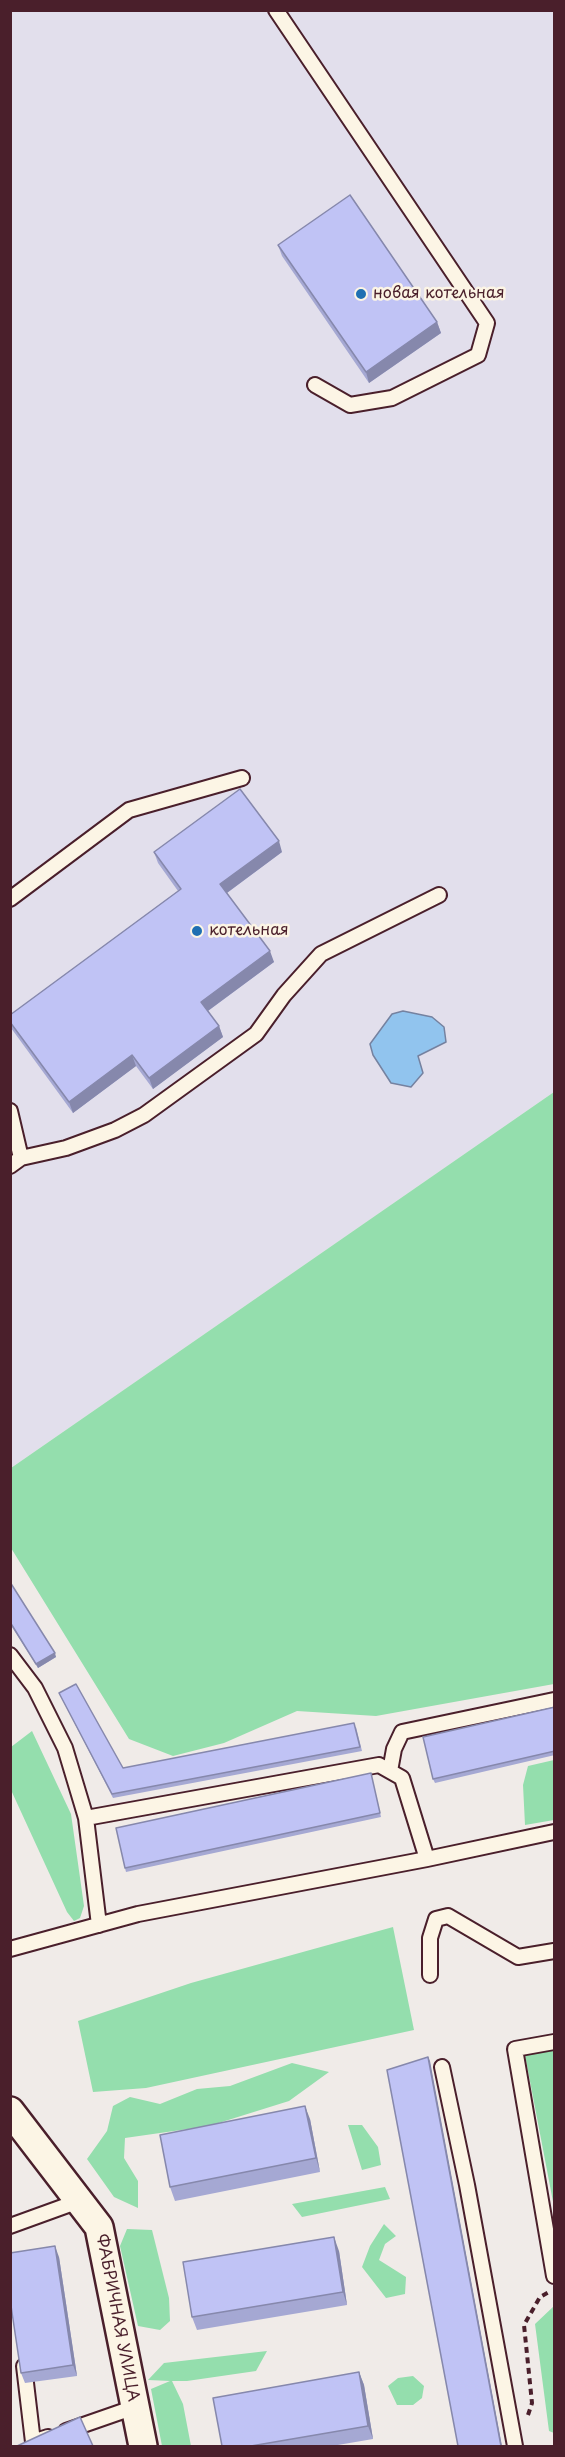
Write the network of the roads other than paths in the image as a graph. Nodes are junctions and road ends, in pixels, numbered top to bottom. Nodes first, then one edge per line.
1 (276, 10) edge
2 (315, 386) dead end
3 (242, 778) dead end
4 (439, 895) dead end
5 (10, 899) edge
6 (10, 1111) edge
7 (16, 1162) edge
8 (10, 1655) edge
9 (555, 1700) edge
10 (390, 1771) junction
11 (86, 1818) junction
12 (555, 1832) edge
13 (427, 1859) junction
14 (99, 1925) junction
15 (10, 1949) edge
16 (555, 1951) edge
17 (430, 1975) dead end
18 (555, 2042) edge
19 (442, 2067) dead end
20 (10, 2111) edge
21 (79, 2200) junction
22 (10, 2226) edge
23 (555, 2276) edge
24 (22, 2352) edge
25 (135, 2407) junction
26 (143, 2446) edge
27 (515, 2446) edge

1 - 2 lane
3 - 5 lane
4 - 7 lane
6 - 7 lane
8 - 11 lane
9 - 10 lane
10 - 11 lane
10 - 13 lane
11 - 14 lane
12 - 13 lane
13 - 14 lane
14 - 15 lane
16 - 17 lane
18 - 23 lane
19 - 27 lane
20 - 21 street, ФАБРИЧНАЯ УЛИЦА
21 - 22 lane
21 - 25 street, ФАБРИЧНАЯ УЛИЦА
24 - 25 lane
25 - 26 street, ФАБРИЧНАЯ УЛИЦА

